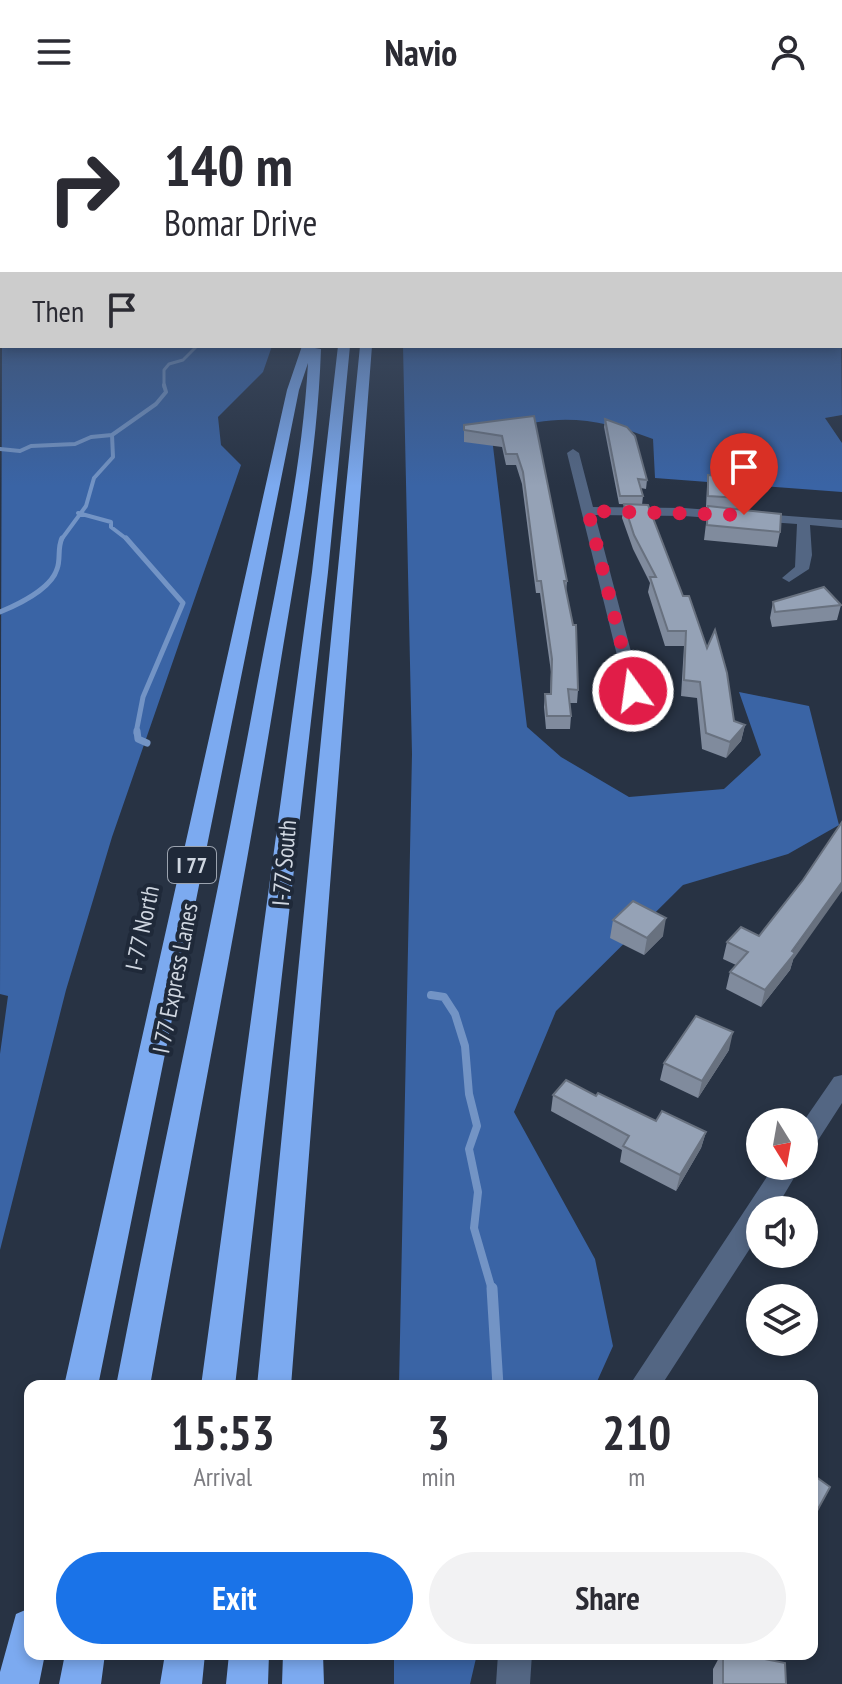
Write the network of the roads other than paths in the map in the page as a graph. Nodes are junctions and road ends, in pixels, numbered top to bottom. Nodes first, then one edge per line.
1 (307, 348) edge
2 (315, 348) edge
3 (344, 348) edge
4 (366, 348) edge
5 (573, 453) dead end
6 (588, 511) junction
7 (803, 521) junction
8 (842, 524) edge
9 (789, 578) dead end
10 (641, 720) dead end
11 (842, 1084) edge
12 (818, 1120) edge
13 (746, 1231) edge
14 (82, 1380) edge
15 (134, 1380) edge
16 (219, 1380) edge
17 (275, 1380) edge
18 (648, 1380) edge
19 (24, 1656) edge
20 (84, 1660) edge
21 (184, 1660) edge
22 (249, 1660) edge
23 (303, 1660) edge
24 (515, 1660) edge
25 (18, 1684) edge
26 (80, 1684) edge
27 (181, 1684) edge
28 (247, 1684) edge
29 (303, 1684) edge
30 (513, 1684) edge

1 - 14 highway, I-77 North / I 77
2 - 15 highway, I 77 Express Lanes / I 77
3 - 16 highway
4 - 17 highway, I-77 South
5 - 6 street
6 - 7 street
6 - 10 street
7 - 8 street
7 - 9 street
11 - 12 street
13 - 18 street
19 - 25 highway
20 - 26 highway
21 - 27 highway
22 - 28 highway
23 - 29 highway
24 - 30 street

